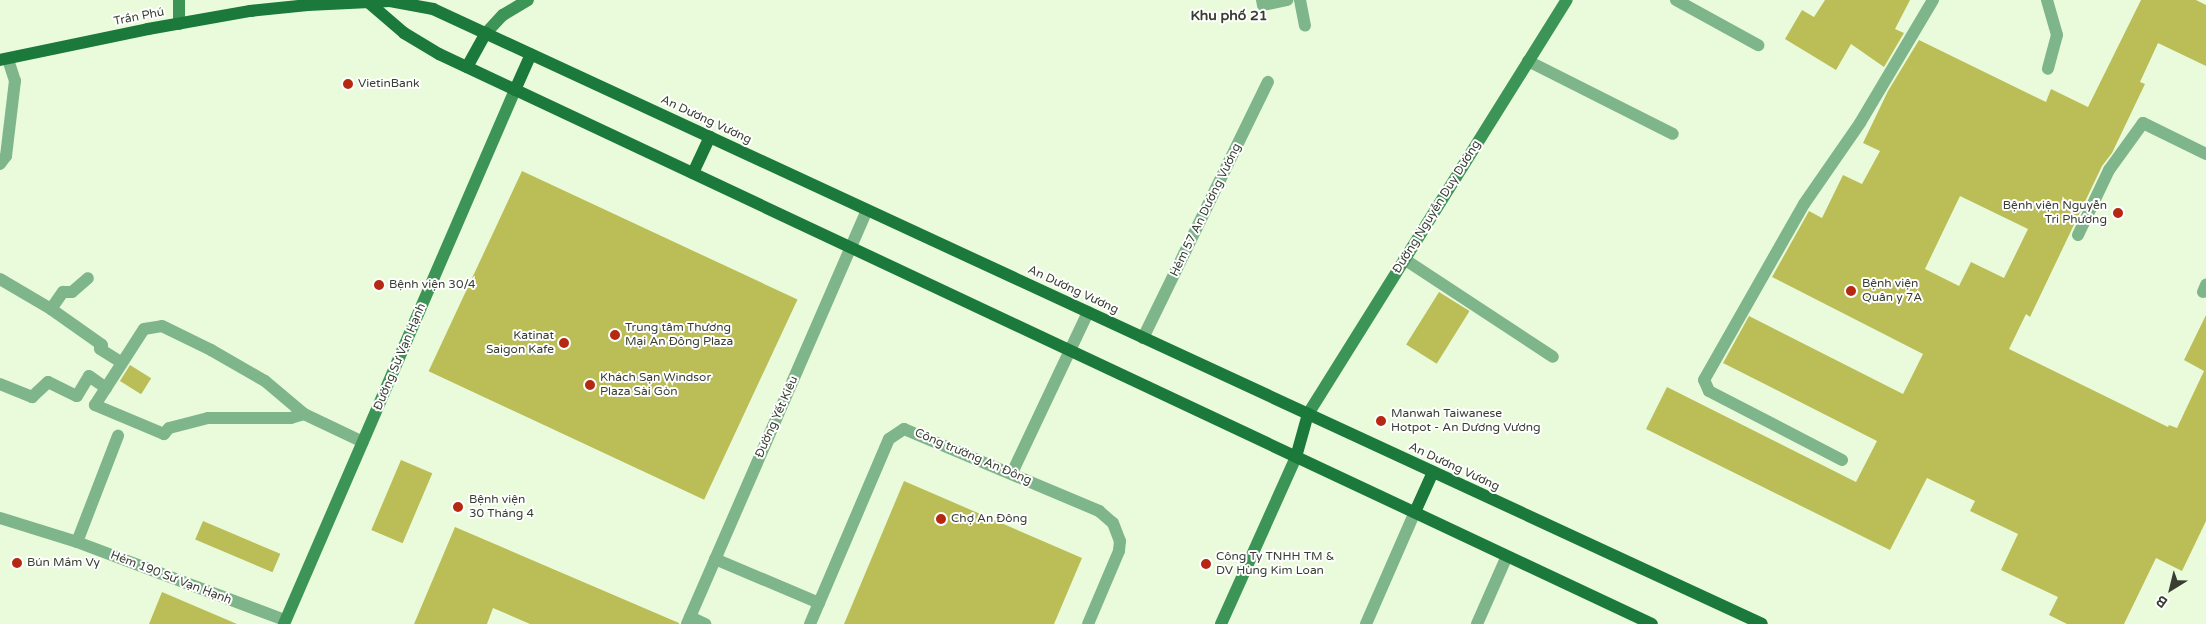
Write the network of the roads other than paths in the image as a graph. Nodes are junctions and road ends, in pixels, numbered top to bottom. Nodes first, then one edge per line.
1 (179, 0) edge
2 (528, 0) edge
3 (1262, 0) edge
4 (1287, 0) edge
5 (1300, 0) edge
6 (1566, 0) edge
7 (1676, 0) edge
8 (1933, 0) edge
9 (2047, 0) edge
10 (368, 1) edge
11 (179, 24) junction
12 (1306, 26) dead end
13 (486, 33) junction
14 (1758, 45) dead end
15 (531, 54) junction
16 (4, 60) edge
17 (1528, 60) junction
18 (467, 67) junction
19 (2048, 69) dead end
20 (1268, 82) dead end
21 (515, 90) junction
22 (1673, 134) dead end
23 (710, 137) junction
24 (2206, 154) edge
25 (0, 164) edge
26 (693, 173) junction
27 (867, 210) junction
28 (2078, 235) dead end
29 (851, 248) junction
30 (1404, 259) junction
31 (88, 278) dead end
32 (0, 280) edge
33 (51, 309) junction
34 (1088, 312) junction
35 (1143, 338) junction
36 (1070, 350) junction
37 (1553, 357) dead end
38 (121, 362) junction
39 (0, 384) edge
40 (106, 388) junction
41 (304, 414) junction
42 (1308, 414) junction
43 (118, 436) dead end
44 (363, 442) junction
45 (1296, 457) junction
46 (1842, 460) dead end
47 (1433, 472) junction
48 (1012, 473) junction
49 (1415, 512) junction
50 (0, 518) edge
51 (77, 542) junction
52 (1507, 556) junction
53 (715, 559) junction
54 (819, 603) junction
55 (688, 621) edge
56 (284, 622) edge
57 (705, 624) edge
58 (810, 624) edge
59 (1088, 624) edge
60 (1221, 624) edge
61 (1366, 624) edge
62 (1477, 624) edge
63 (1652, 624) edge
64 (1762, 624) edge

1 - 11 street
2 - 13 street
3 - 4 street
5 - 12 street
6 - 17 street, Đường Nguyễn Duy Dương
7 - 14 street
8 - 46 street
9 - 19 street
10 - 11 main road, Trần Phú
10 - 13 main road, An Dương Vương
10 - 18 main road
11 - 16 main road, Trần Phú
13 - 15 main road, An Dương Vương
13 - 18 main road
15 - 21 main road
15 - 23 main road, An Dương Vương
16 - 25 street
17 - 22 street
17 - 30 street, Đường Nguyễn Duy Dương
18 - 21 main road
20 - 35 street, Hẻm 57 An Dương Vương
21 - 26 main road
21 - 44 street, Đường Sư Vạn Hạnh
23 - 26 main road
23 - 27 main road, An Dương Vương
24 - 28 street
26 - 29 main road
27 - 29 street, Đường Yết Kiêu
27 - 34 main road, An Dương Vương
29 - 36 main road
29 - 53 street, Đường Yết Kiêu
30 - 37 street
30 - 42 street, Đường Nguyễn Duy Dương
31 - 33 street
32 - 33 street
33 - 38 street
34 - 35 main road, An Dương Vương
34 - 36 street
35 - 42 main road, An Dương Vương
36 - 45 main road
36 - 48 street
38 - 40 street
38 - 41 street
39 - 40 street
40 - 41 street
41 - 44 street
42 - 45 main road
42 - 47 main road, An Dương Vương
43 - 51 street
44 - 56 street, Đường Sư Vạn Hạnh
45 - 49 main road
45 - 60 street
47 - 49 main road
47 - 64 main road, An Dương Vương
48 - 54 street, Công trường An Đông
48 - 59 street, Công trường An Đông
49 - 52 main road
49 - 61 street
50 - 51 street, Hẻm 190 Sư Vạn Hạnh
51 - 56 street, Hẻm 190 Sư Vạn Hạnh
52 - 62 street
52 - 63 main road
53 - 54 street
53 - 55 street, Đường Yết Kiêu
54 - 58 street, Công trường An Đông
55 - 57 street

